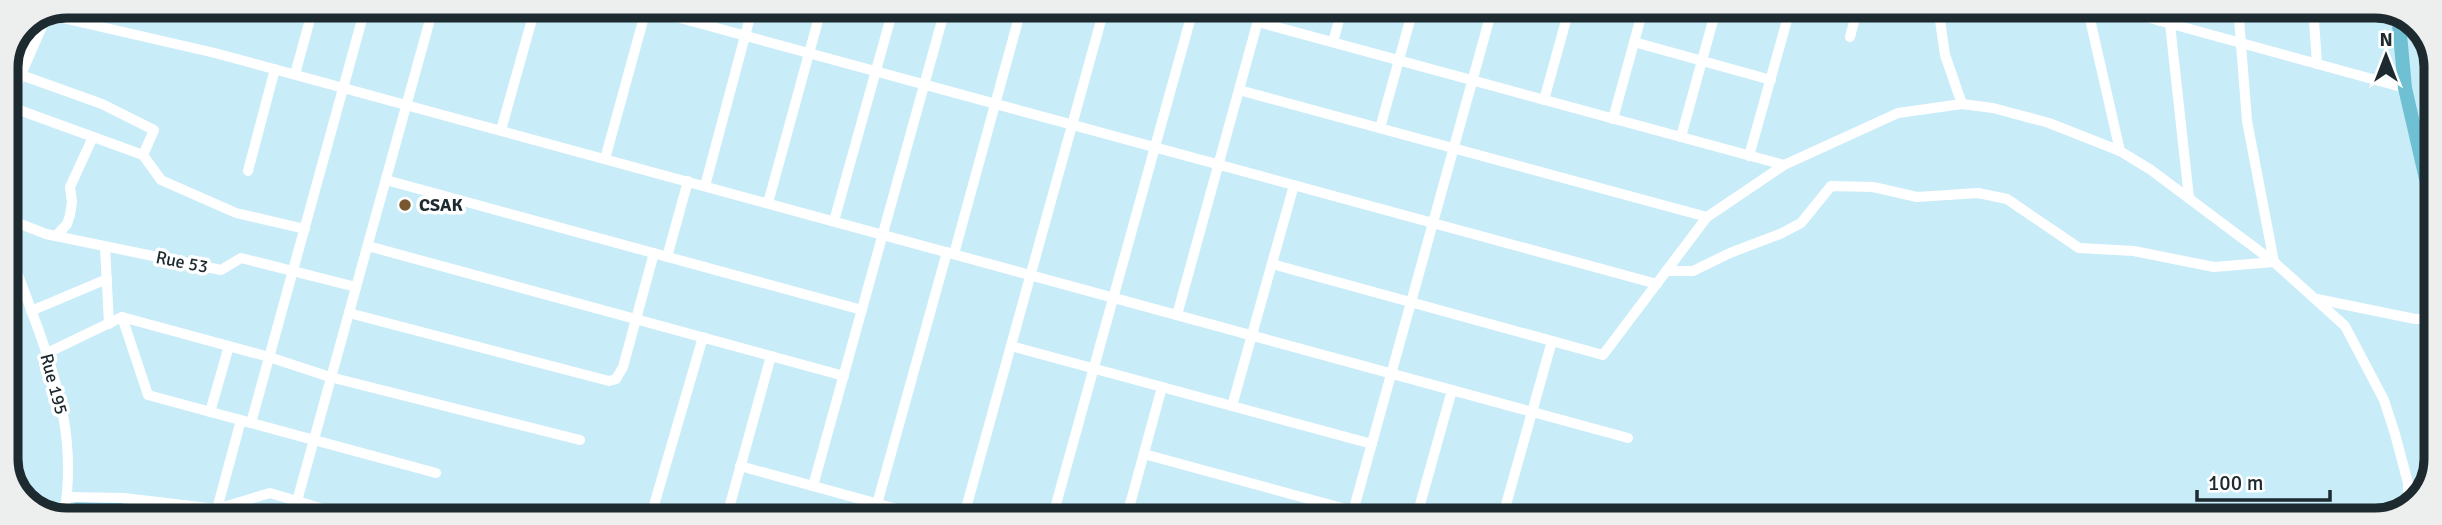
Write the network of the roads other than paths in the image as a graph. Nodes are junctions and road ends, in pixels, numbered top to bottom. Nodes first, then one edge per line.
1 (86, 17) edge
2 (311, 17) edge
3 (363, 17) edge
4 (431, 17) edge
5 (533, 17) edge
6 (640, 17) edge
7 (679, 17) edge
8 (750, 17) edge
9 (819, 17) edge
10 (891, 17) edge
11 (943, 17) edge
12 (1019, 17) edge
13 (1102, 17) edge
14 (1191, 17) edge
15 (1259, 17) edge
16 (1340, 17) edge
17 (1410, 17) edge
18 (1490, 17) edge
19 (1567, 17) edge
20 (1641, 17) edge
21 (1714, 17) edge
22 (1788, 17) edge
23 (1855, 17) edge
24 (1940, 17) edge
25 (2090, 17) edge
26 (2147, 17) edge
27 (2163, 17) edge
28 (2239, 17) edge
29 (2314, 17) edge
30 (61, 18) edge
31 (1258, 22) junction
32 (2165, 22) junction
33 (84, 23) junction
34 (2399, 24) edge
35 (42, 25) edge
36 (745, 35) junction
37 (1850, 37) dead end
38 (1332, 42) junction
39 (1634, 42) junction
40 (2240, 43) junction
41 (809, 53) junction
42 (1398, 60) junction
43 (1702, 61) junction
44 (2317, 64) junction
45 (275, 69) junction
46 (876, 71) junction
47 (295, 74) junction
48 (21, 75) junction
49 (1472, 80) junction
50 (1771, 80) junction
51 (18, 82) edge
52 (925, 84) junction
53 (344, 88) junction
54 (2405, 88) junction
55 (1239, 90) junction
56 (1544, 100) junction
57 (995, 104) junction
58 (1962, 104) junction
59 (407, 105) junction
60 (18, 112) edge
61 (1613, 119) junction
62 (1072, 125) junction
63 (2424, 126) edge
64 (2412, 127) junction
65 (1380, 128) junction
66 (501, 130) junction
67 (93, 137) junction
68 (1681, 137) junction
69 (1155, 147) junction
70 (1454, 148) junction
71 (2120, 151) junction
72 (143, 155) junction
73 (1749, 156) junction
74 (605, 159) junction
75 (1219, 164) junction
76 (1784, 165) junction
77 (248, 171) dead end
78 (2424, 174) edge
79 (386, 180) junction
80 (688, 181) junction
81 (1294, 185) junction
82 (705, 186) junction
83 (2189, 198) junction
84 (768, 203) junction
85 (1707, 217) junction
86 (834, 221) junction
87 (18, 222) edge
88 (1433, 223) junction
89 (304, 229) junction
90 (883, 234) junction
91 (57, 236) junction
92 (368, 246) junction
93 (105, 247) junction
94 (654, 253) junction
95 (950, 253) junction
96 (667, 257) junction
97 (2274, 262) junction
98 (1272, 264) junction
99 (293, 271) junction
100 (1667, 271) junction
101 (1031, 275) junction
102 (107, 279) junction
103 (18, 280) edge
104 (1657, 284) junction
105 (356, 287) junction
106 (1114, 298) junction
107 (2314, 298) junction
108 (1411, 302) junction
109 (862, 310) junction
110 (31, 311) junction
111 (349, 313) junction
112 (1177, 315) junction
113 (122, 317) junction
114 (636, 319) junction
115 (2424, 319) edge
116 (108, 324) junction
117 (1252, 335) junction
118 (703, 337) junction
119 (1552, 341) junction
120 (229, 346) junction
121 (1011, 346) junction
122 (47, 353) junction
123 (771, 356) junction
124 (269, 357) junction
125 (1094, 369) junction
126 (1391, 373) junction
127 (844, 376) junction
128 (330, 377) junction
129 (1162, 387) junction
130 (1452, 390) junction
131 (1233, 406) junction
132 (211, 412) junction
133 (1532, 412) junction
134 (246, 421) junction
135 (1628, 438) dead end
136 (314, 440) junction
137 (580, 440) dead end
138 (1372, 444) junction
139 (1144, 454) junction
140 (740, 466) junction
141 (436, 473) dead end
142 (813, 486) junction
143 (2408, 494) edge
144 (68, 497) junction
145 (297, 501) junction
146 (877, 504) junction
147 (66, 508) edge
148 (208, 508) edge
149 (216, 508) edge
150 (219, 508) edge
151 (320, 508) edge
152 (653, 508) edge
153 (729, 508) edge
154 (892, 508) edge
155 (966, 508) edge
156 (1055, 508) edge
157 (1129, 508) edge
158 (1328, 508) edge
159 (1354, 508) edge
160 (1419, 508) edge
161 (1505, 508) edge

1 - 33 street
2 - 47 street
3 - 53 street
4 - 59 street
5 - 66 street
6 - 74 street
7 - 36 street
8 - 36 street
9 - 41 street
10 - 46 street
11 - 52 street
12 - 57 street
13 - 62 street
14 - 69 street
15 - 31 street
16 - 38 street
17 - 42 street
18 - 49 street
19 - 56 street
20 - 39 street
21 - 43 street
22 - 50 street
23 - 37 street
24 - 58 street
25 - 71 street
26 - 32 street
27 - 32 street
28 - 40 street
29 - 44 street
30 - 33 street
31 - 38 street
31 - 55 street
32 - 40 street
32 - 83 street
33 - 45 street
34 - 54 main road
35 - 48 street
36 - 41 street
36 - 82 street
38 - 42 street
39 - 43 street
39 - 61 street
40 - 44 street
40 - 97 street
41 - 46 street
41 - 84 street
42 - 49 street
42 - 65 street
43 - 50 street
43 - 68 street
44 - 54 street
45 - 47 street
45 - 77 street
46 - 52 street
46 - 86 street
47 - 53 street
48 - 51 street
48 - 72 street
49 - 56 street
49 - 70 street
50 - 73 street
52 - 57 street
52 - 90 street
53 - 59 street
53 - 89 street
54 - 64 main road
55 - 65 street
55 - 75 street
56 - 61 street
57 - 62 street
57 - 95 street
58 - 71 street
58 - 76 street
59 - 66 street
59 - 79 street
60 - 67 street
61 - 68 street
62 - 69 street
62 - 101 street
63 - 64 street
64 - 78 main road
65 - 70 street
66 - 74 street
67 - 72 street
67 - 91 street
68 - 73 street
69 - 75 street
69 - 106 street
70 - 85 street
70 - 88 street
71 - 83 street
72 - 89 street
73 - 76 street
74 - 80 street
75 - 81 street
75 - 112 street
76 - 85 street
79 - 92 street
79 - 94 street
80 - 82 street
80 - 96 street
81 - 88 street
81 - 98 street
82 - 84 street
83 - 97 street
84 - 86 street
85 - 100 street
86 - 90 street
87 - 91 street, Rue 53
88 - 104 street
88 - 108 street
89 - 99 street
90 - 95 street
90 - 109 street
91 - 93 street, Rue 53
92 - 105 street
92 - 114 street
93 - 99 street, Rue 53
93 - 102 street
94 - 96 street
94 - 114 street
95 - 101 street
95 - 146 street
96 - 109 street
97 - 100 street
97 - 107 street
98 - 108 street
98 - 117 street
99 - 105 street, Rue 53
99 - 124 street
100 - 104 street
101 - 106 street
101 - 121 street
102 - 110 street
102 - 116 street
103 - 110 street, Rue 195
104 - 119 street
105 - 111 street
106 - 112 street
106 - 125 street
107 - 115 street
107 - 143 street
108 - 119 street
108 - 126 street
109 - 127 street
110 - 122 street, Rue 195
111 - 114 street
111 - 128 street
112 - 117 street
113 - 116 street
113 - 120 street
113 - 132 street
114 - 118 street
116 - 122 street
117 - 126 street
117 - 131 street
118 - 123 street
118 - 152 street
119 - 133 street
120 - 124 street
120 - 132 street
121 - 125 street
121 - 155 street
122 - 144 street, Rue 195
123 - 127 street
123 - 140 street
124 - 128 street
124 - 134 street
125 - 129 street
125 - 156 street
126 - 130 street
126 - 138 street
127 - 142 street
128 - 136 street
128 - 137 street
129 - 131 street
129 - 139 street
130 - 133 street
130 - 160 street
131 - 138 street
132 - 134 street
133 - 135 street
133 - 161 street
134 - 136 street
134 - 149 street
136 - 141 street
136 - 145 street
138 - 159 street
139 - 157 street
139 - 158 street
140 - 142 street
140 - 153 street
142 - 146 street
144 - 147 street, Rue 195
144 - 148 street
145 - 150 street
145 - 151 street
146 - 154 street

